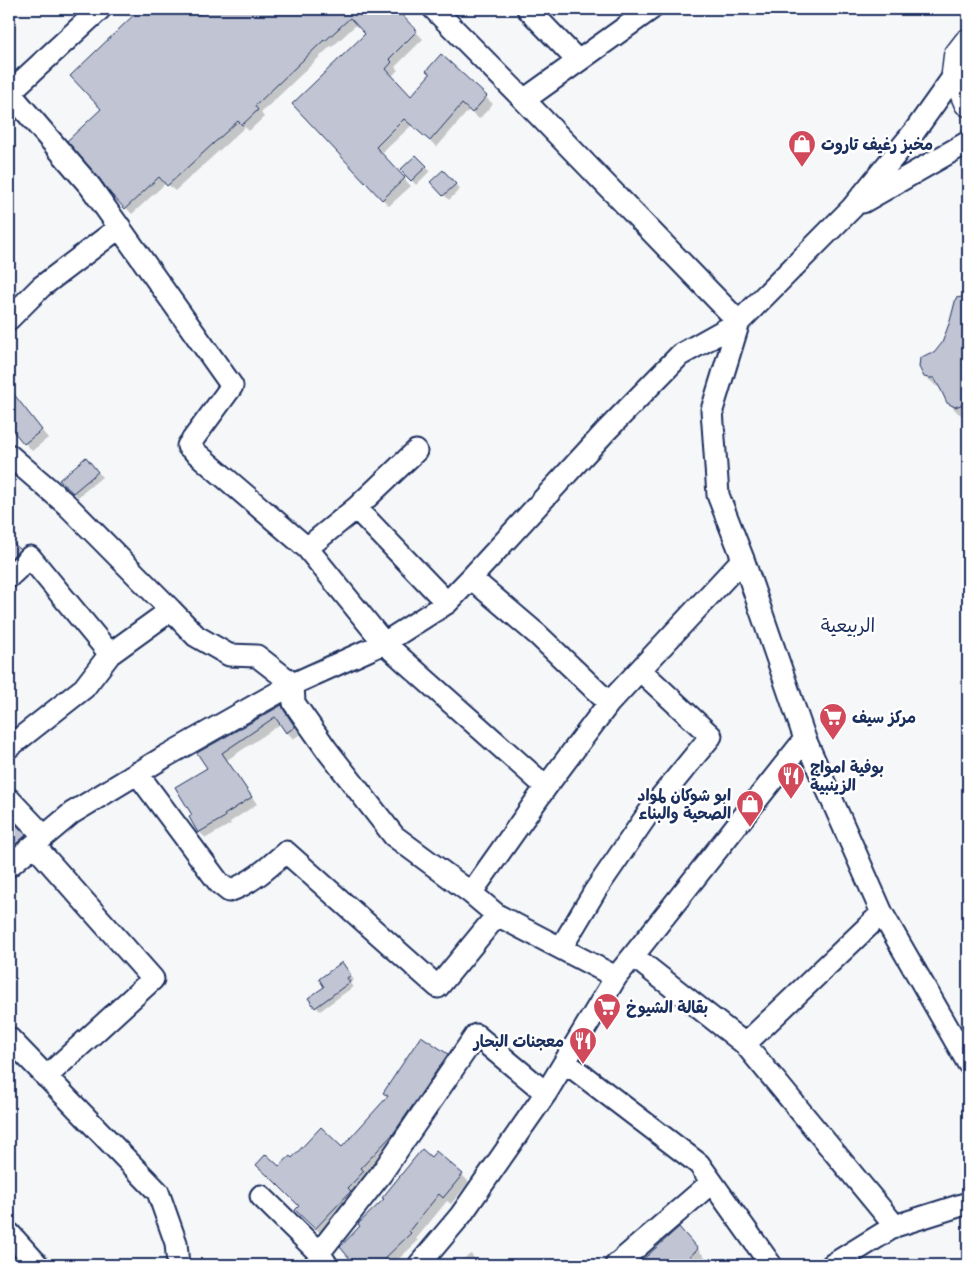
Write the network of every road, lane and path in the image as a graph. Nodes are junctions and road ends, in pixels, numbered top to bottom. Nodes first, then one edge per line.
1 (100, 9) edge
2 (434, 9) edge
3 (528, 9) edge
4 (651, 9) edge
5 (968, 43) edge
6 (578, 61) junction
7 (956, 73) junction
8 (9, 93) edge
9 (524, 100) junction
10 (968, 102) edge
11 (968, 142) edge
12 (852, 208) junction
13 (120, 227) junction
14 (9, 319) edge
15 (739, 322) junction
16 (416, 451) dead end
17 (9, 455) edge
18 (356, 508) junction
19 (307, 548) junction
20 (743, 559) junction
21 (9, 577) edge
22 (471, 578) junction
23 (447, 603) junction
24 (172, 610) junction
25 (384, 643) junction
26 (110, 654) junction
27 (640, 670) junction
28 (293, 684) junction
29 (609, 702) junction
30 (805, 739) junction
31 (9, 747) edge
32 (137, 773) junction
33 (546, 787) junction
34 (9, 799) edge
35 (39, 840) junction
36 (9, 866) edge
37 (471, 893) junction
38 (882, 913) junction
39 (497, 915) junction
40 (560, 948) junction
41 (633, 956) junction
42 (616, 976) junction
43 (9, 1038) edge
44 (745, 1044) junction
45 (565, 1062) junction
46 (968, 1063) edge
47 (46, 1077) junction
48 (546, 1093) junction
49 (712, 1182) junction
50 (261, 1196) dead end
51 (968, 1202) edge
52 (896, 1226) junction
53 (9, 1233) edge
54 (323, 1259) edge
55 (38, 1265) edge
56 (178, 1265) edge
57 (418, 1265) edge
58 (616, 1265) edge
59 (770, 1265) edge
60 (832, 1265) edge

1 - 8 street
2 - 9 street
3 - 6 street
4 - 6 street
5 - 7 main road
6 - 9 street
7 - 10 main road
7 - 12 street
8 - 13 street
9 - 15 street
11 - 12 street
12 - 15 street
13 - 14 street
13 - 19 street
15 - 20 street
15 - 22 street
16 - 18 street
17 - 24 street
18 - 19 street
18 - 23 street
19 - 25 street
20 - 27 street
20 - 30 street
21 - 26 street
22 - 23 street
22 - 29 street
23 - 25 street
24 - 26 street
24 - 28 street
25 - 28 street
25 - 33 street
26 - 31 street
27 - 29 street
27 - 40 street
28 - 32 street
28 - 37 street
29 - 33 street
30 - 38 street
30 - 41 street
32 - 35 street
32 - 39 street
33 - 37 street
34 - 35 street
35 - 36 street
35 - 47 street
37 - 39 street
38 - 44 street
38 - 46 street
39 - 40 street
40 - 42 street
41 - 42 street
41 - 44 street
42 - 45 street
43 - 47 street
44 - 52 street
45 - 48 street
45 - 49 street
47 - 56 street
48 - 54 street
48 - 57 street
49 - 58 street
49 - 59 street
50 - 54 street
51 - 52 street
52 - 60 street
53 - 55 street

